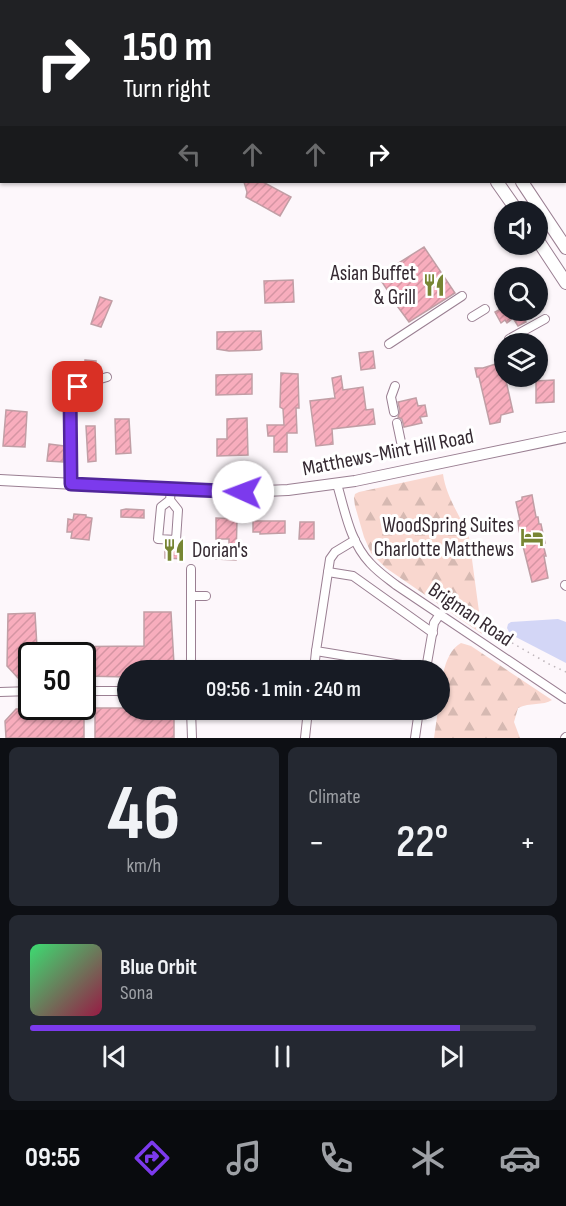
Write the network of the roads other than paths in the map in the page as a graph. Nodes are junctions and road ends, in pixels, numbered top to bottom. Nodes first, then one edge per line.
1 (498, 183) edge
2 (524, 183) edge
3 (510, 201) edge
4 (566, 248) edge
5 (547, 255) edge
6 (566, 284) edge
7 (462, 296) dead end
8 (485, 309) dead end
9 (472, 317) dead end
10 (541, 321) edge
11 (520, 333) edge
12 (388, 344) dead end
13 (106, 377) dead end
14 (395, 386) dead end
15 (394, 412) dead end
16 (397, 423) dead end
17 (566, 437) edge
18 (401, 442) dead end
19 (0, 480) edge
20 (71, 484) junction
21 (338, 484) junction
22 (171, 495) junction
23 (355, 540) junction
24 (191, 569) dead end
25 (328, 572) junction
26 (191, 596) junction
27 (206, 596) dead end
28 (440, 615) junction
29 (433, 633) junction
30 (316, 651) junction
31 (191, 660) edge
32 (315, 660) edge
33 (368, 660) edge
34 (428, 660) edge
35 (96, 691) edge
36 (117, 691) edge
37 (0, 692) edge
38 (18, 692) edge
39 (566, 699) edge
40 (191, 720) edge
41 (307, 720) edge
42 (418, 720) edge
43 (192, 738) edge
44 (304, 738) edge
45 (415, 738) edge

1 - 3 highway
2 - 4 highway
5 - 6 highway
7 - 12 street
8 - 9 street
10 - 11 street
13 - 20 street
14 - 15 street
16 - 18 street
17 - 21 main road, Matthews-Mint Hill Road
19 - 20 main road, Matthews-Mint Hill Road
20 - 22 main road, Matthews-Mint Hill Road
21 - 22 main road, Matthews-Mint Hill Road
21 - 23 street, Brigman Road
22 - 22 street
23 - 25 street
23 - 28 street, Brigman Road
24 - 26 street
25 - 29 street
25 - 30 street
26 - 27 street
26 - 31 street
28 - 29 street
28 - 39 street, Brigman Road
29 - 34 street
30 - 32 street
30 - 33 street
35 - 36 street
37 - 38 street
40 - 43 street
41 - 44 street
42 - 45 street

